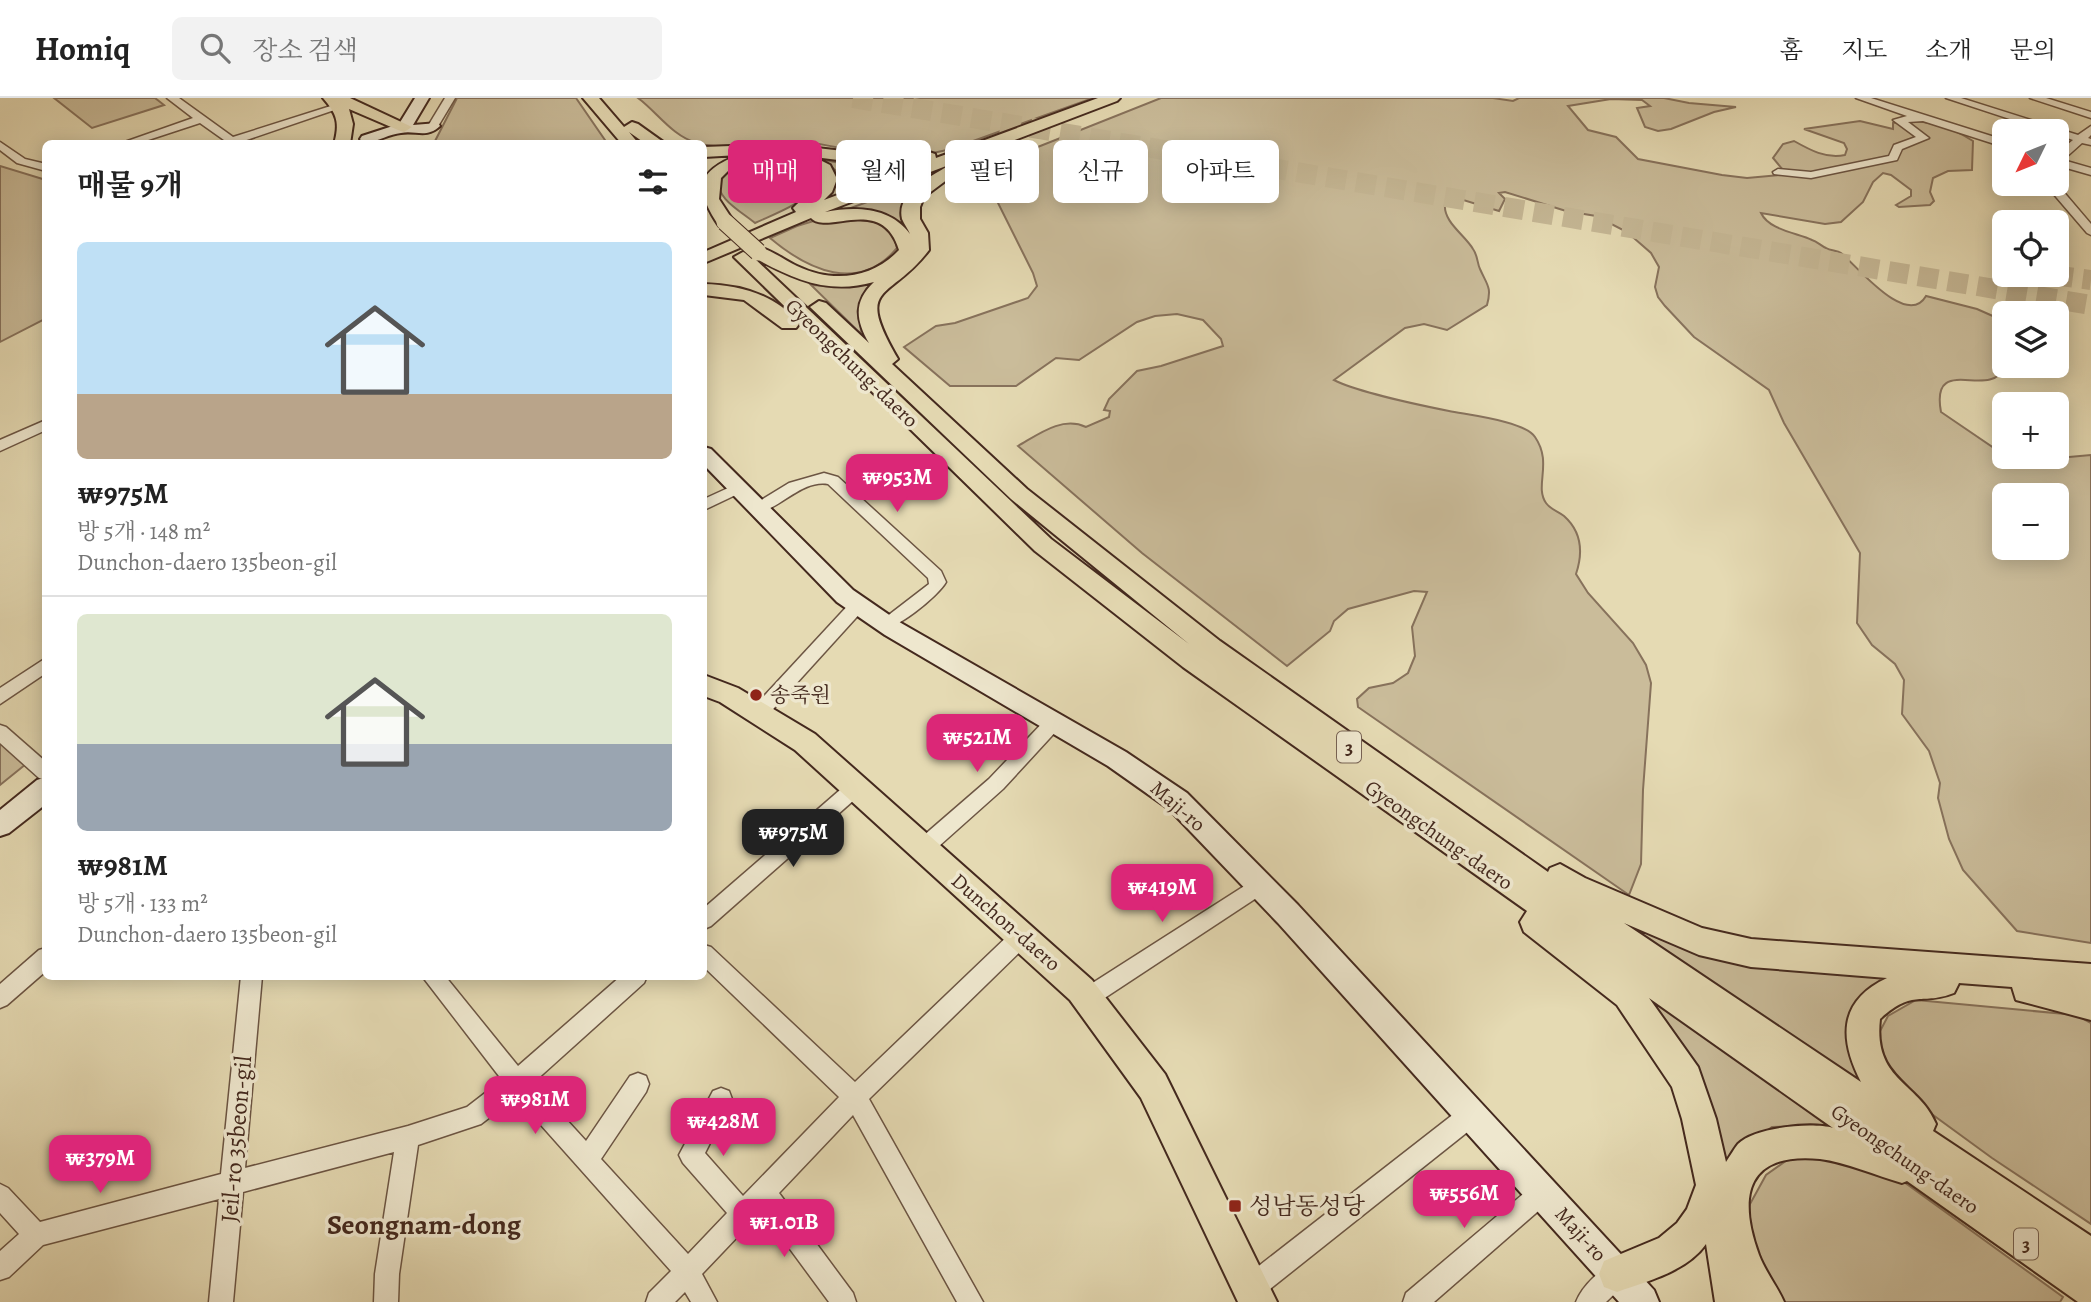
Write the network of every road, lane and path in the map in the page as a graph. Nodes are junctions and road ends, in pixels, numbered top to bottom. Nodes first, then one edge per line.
1 (172, 98) edge
2 (422, 98) edge
3 (450, 98) edge
4 (582, 98) edge
5 (591, 98) edge
6 (607, 98) edge
7 (1112, 98) edge
8 (1861, 98) edge
9 (1951, 98) edge
10 (2035, 98) edge
11 (336, 101) edge
12 (2091, 115) edge
13 (1924, 118) junction
14 (200, 119) junction
15 (348, 125) junction
16 (433, 126) junction
17 (404, 127) junction
18 (2091, 129) edge
19 (1025, 132) junction
20 (632, 135) edge
21 (136, 140) edge
22 (225, 140) edge
23 (232, 140) edge
24 (343, 140) edge
25 (369, 140) edge
26 (372, 140) edge
27 (410, 140) edge
28 (415, 140) edge
29 (615, 140) edge
30 (1992, 140) edge
31 (2086, 140) edge
32 (0, 145) edge
33 (2069, 151) edge
34 (707, 152) edge
35 (2069, 164) edge
36 (42, 167) edge
37 (1778, 172) dead end
38 (2091, 172) edge
39 (2062, 196) edge
40 (713, 223) edge
41 (2091, 231) edge
42 (754, 247) junction
43 (707, 257) edge
44 (707, 290) edge
45 (904, 384) junction
46 (901, 411) junction
47 (42, 426) edge
48 (0, 446) edge
49 (707, 457) edge
50 (739, 488) junction
51 (707, 504) edge
52 (758, 508) junction
53 (859, 605) junction
54 (885, 624) junction
55 (1211, 648) junction
56 (42, 667) edge
57 (707, 686) edge
58 (0, 697) edge
59 (759, 713) junction
60 (1054, 722) junction
61 (0, 733) edge
62 (1317, 750) junction
63 (42, 770) edge
64 (855, 788) junction
65 (42, 791) edge
66 (0, 825) edge
67 (922, 849) junction
68 (1260, 885) junction
69 (707, 917) edge
70 (1022, 936) junction
71 (707, 957) edge
72 (42, 961) edge
73 (2091, 979) edge
74 (252, 980) edge
75 (438, 980) edge
76 (633, 980) edge
77 (0, 998) edge
78 (1087, 998) junction
79 (2091, 1005) edge
80 (517, 1082) junction
81 (638, 1084) dead end
82 (855, 1097) junction
83 (721, 1099) dead end
84 (1472, 1114) junction
85 (408, 1137) junction
86 (587, 1160) junction
87 (232, 1184) junction
88 (1714, 1185) junction
89 (1974, 1191) junction
90 (763, 1192) junction
91 (1543, 1192) junction
92 (0, 1196) edge
93 (743, 1214) junction
94 (36, 1235) junction
95 (2091, 1258) edge
96 (0, 1268) edge
97 (687, 1271) junction
98 (1617, 1274) junction
99 (2091, 1289) edge
100 (1254, 1298) edge
101 (221, 1302) edge
102 (386, 1302) edge
103 (658, 1302) edge
104 (705, 1302) edge
105 (844, 1302) edge
106 (971, 1302) edge
107 (1415, 1302) edge
108 (1588, 1302) edge
109 (1642, 1302) edge
110 (1734, 1302) edge
111 (1765, 1302) edge

1 - 14 street
2 - 17 street
3 - 16 street
4 - 29 main road
5 - 20 main road
6 - 20 main road
7 - 19 main road
8 - 13 street
9 - 31 street
10 - 12 street
11 - 15 main road
11 - 17 main road
11 - 23 street
13 - 30 street
13 - 37 street
14 - 21 street
14 - 22 street
15 - 24 main road
15 - 25 street
16 - 17 street
16 - 28 street
17 - 26 street
17 - 27 street
18 - 31 street
19 - 34 main road
19 - 42 main road
19 - 45 main road
31 - 33 street
32 - 36 street
35 - 38 street
39 - 41 street
40 - 42 main road, Gyeongchung-daero / 3
40 - 42 main road
42 - 42 main road
42 - 43 main road
42 - 45 main road, Gyeongchung-daero / 3
42 - 46 main road, Gyeongchung-daero / 3
44 - 46 main road
45 - 55 main road, Gyeongchung-daero / 3
46 - 62 main road, Gyeongchung-daero / 3
47 - 48 street
49 - 50 street, Maji-ro
50 - 51 street
50 - 52 street, Maji-ro
52 - 53 street, Maji-ro
52 - 54 street
53 - 54 street, Maji-ro
53 - 59 street
54 - 60 street, Maji-ro
55 - 73 main road
55 - 89 main road, Gyeongchung-daero / 3
56 - 58 street
57 - 59 main road, Dunchon-daero
59 - 64 main road, Dunchon-daero
60 - 67 street
60 - 68 street, Maji-ro
61 - 63 street
62 - 88 main road
62 - 89 main road, Gyeongchung-daero / 3
64 - 67 main road, Dunchon-daero
64 - 69 street
65 - 66 street
67 - 70 main road, Dunchon-daero
68 - 78 street
68 - 84 street, Maji-ro
70 - 78 main road, Dunchon-daero
70 - 82 street
71 - 82 street
72 - 77 street
74 - 87 street, Jeil-ro 35beon-gil
75 - 80 street
76 - 80 street
78 - 100 main road, Dunchon-daero
79 - 89 main road
80 - 85 street
80 - 86 street
81 - 86 street
82 - 90 street
82 - 106 street
83 - 93 street
84 - 91 street, Maji-ro
84 - 100 street, Dunchon-daero
85 - 87 street
85 - 102 street
86 - 97 street
87 - 94 street
87 - 101 street, Jeil-ro 35beon-gil
88 - 98 main road
88 - 110 main road
89 - 95 main road, Gyeongchung-daero / 3
89 - 99 main road, Gyeongchung-daero / 3
89 - 111 main road
90 - 93 street
90 - 105 street
91 - 98 street, Maji-ro
91 - 107 street
92 - 94 street
93 - 97 street
94 - 96 street
97 - 103 street
97 - 104 street
98 - 108 street
98 - 109 street, Maji-ro

